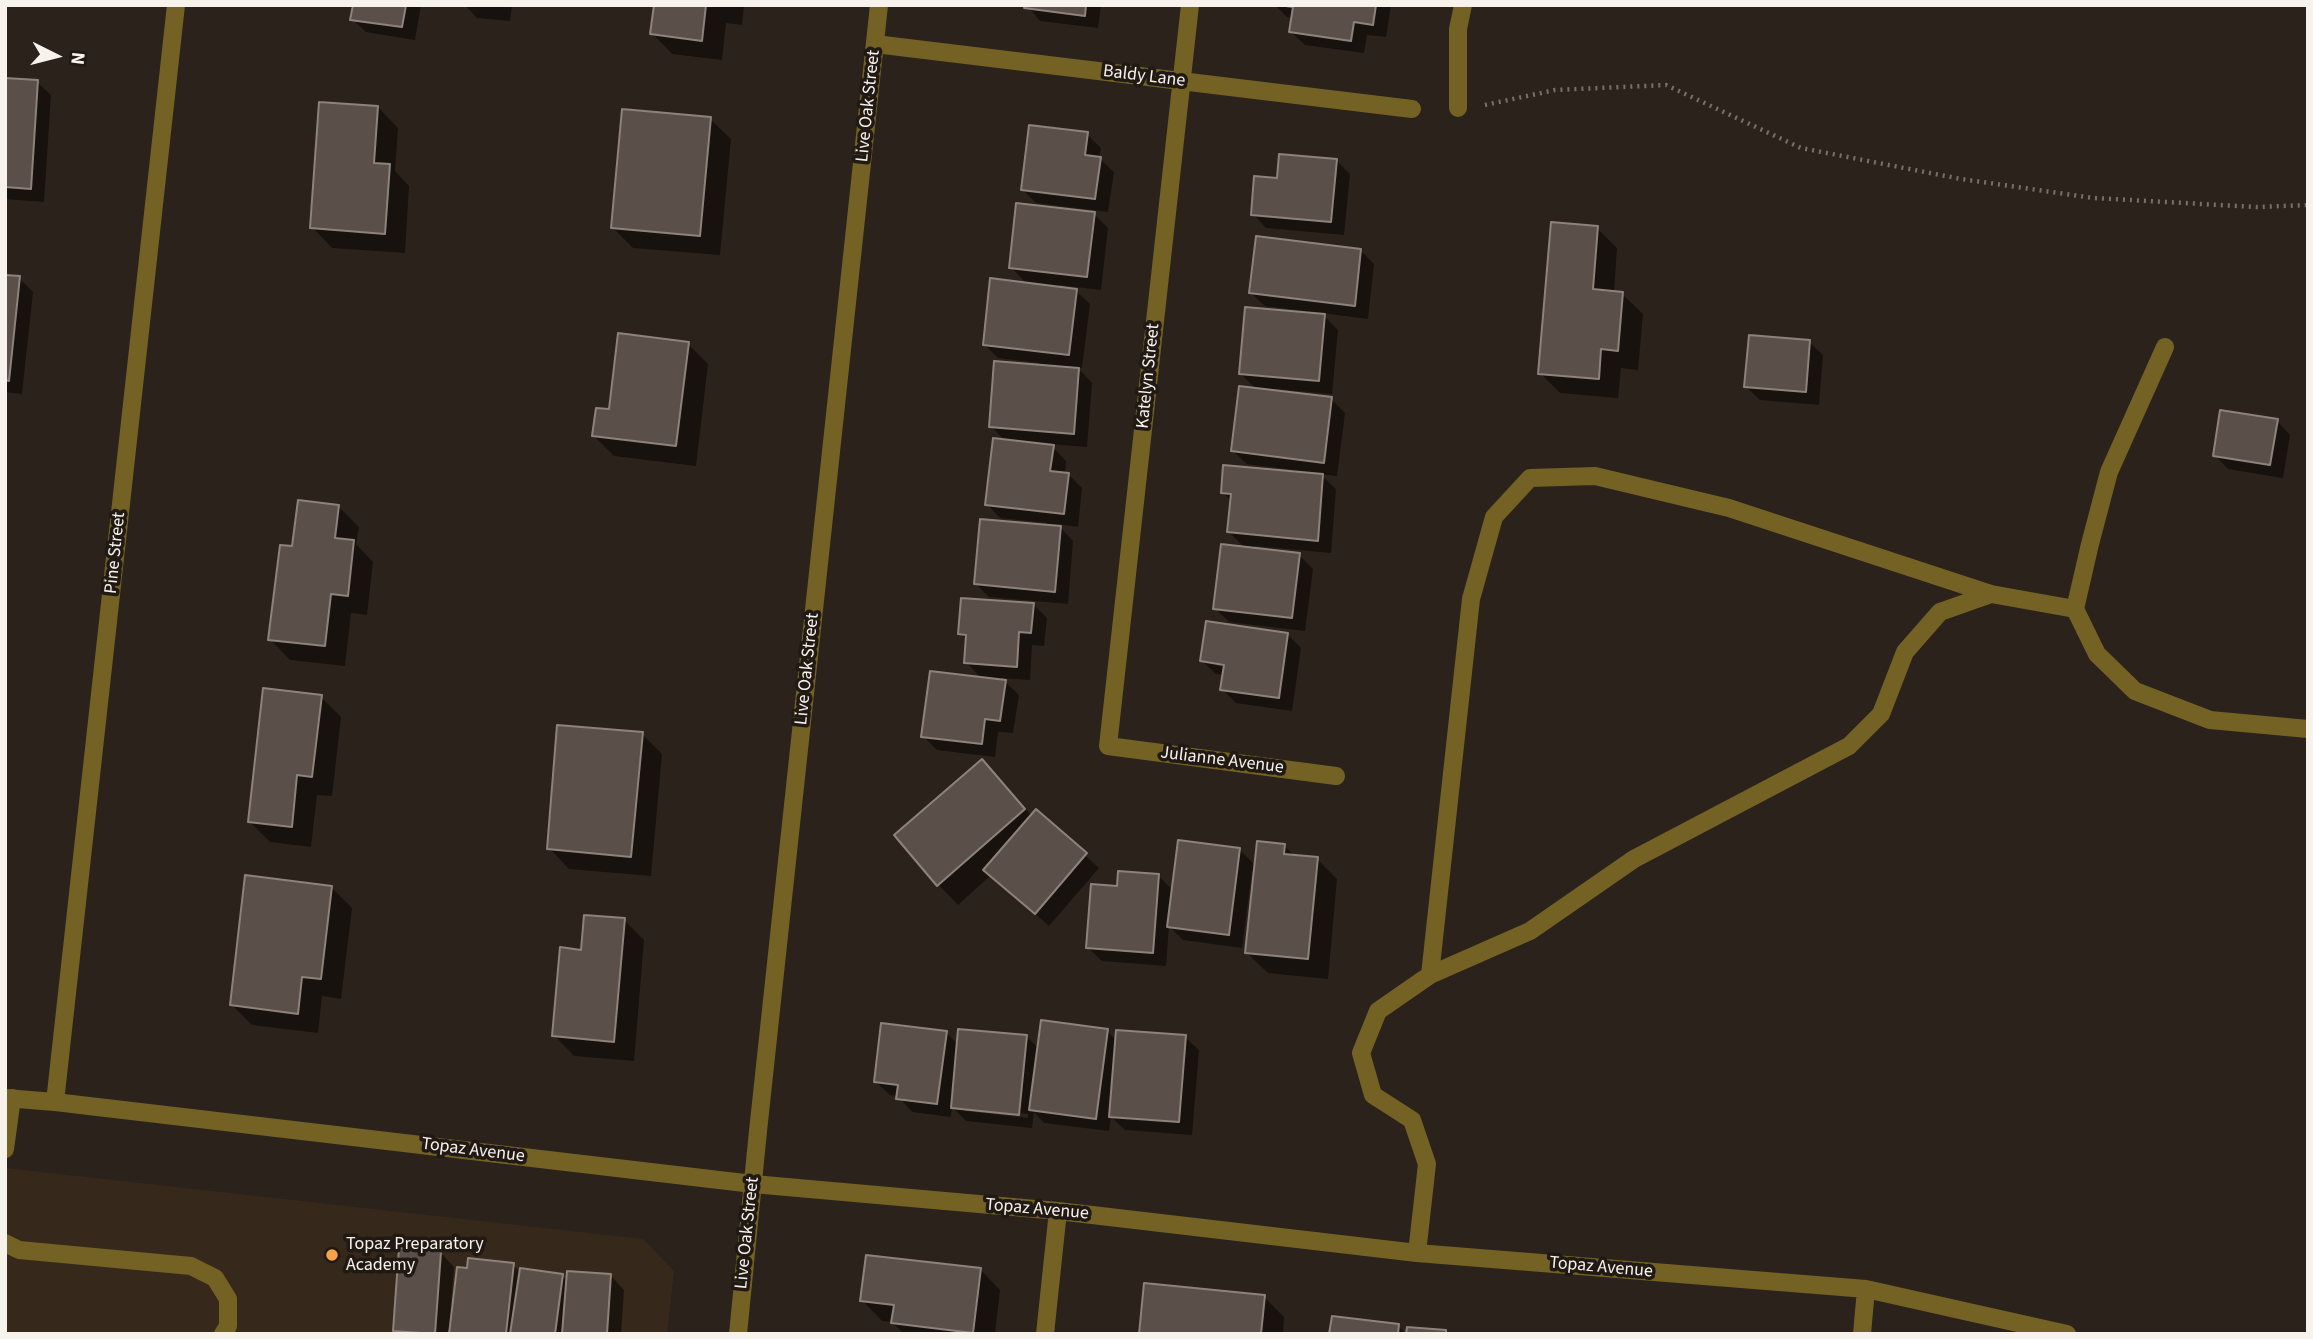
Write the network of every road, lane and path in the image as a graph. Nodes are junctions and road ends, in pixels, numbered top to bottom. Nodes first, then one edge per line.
1 (176, 5) edge
2 (879, 5) edge
3 (1190, 5) edge
4 (1463, 5) edge
5 (875, 44) junction
6 (1181, 81) junction
7 (1458, 108) joint
8 (1412, 109) dead end
9 (2308, 205) edge
10 (2165, 347) dead end
11 (1991, 594) junction
12 (2075, 609) junction
13 (2308, 729) edge
14 (1108, 746) joint
15 (1336, 776) dead end
16 (1430, 975) junction
17 (9, 1098) edge
18 (55, 1102) junction
19 (5, 1149) edge
20 (753, 1184) junction
21 (1058, 1211) junction
22 (5, 1244) edge
23 (1417, 1253) junction
24 (1866, 1289) junction
25 (223, 1334) edge
26 (738, 1334) edge
27 (1045, 1334) edge
28 (1862, 1334) edge
29 (2067, 1334) edge

1 - 18 street, Pine Street
2 - 5 street, Live Oak Street
3 - 6 street, Katelyn Street
4 - 7 street
5 - 6 street, Baldy Lane
5 - 20 street, Live Oak Street
6 - 8 street, Baldy Lane
6 - 14 street, Katelyn Street
7 - 9 path
10 - 12 street
11 - 12 street
11 - 16 street
11 - 16 street
12 - 13 street
14 - 15 street, Julianne Avenue
16 - 23 street
17 - 18 street, Topaz Avenue
17 - 19 street
18 - 20 street, Topaz Avenue
20 - 21 street, Topaz Avenue
20 - 26 street, Live Oak Street
21 - 23 street, Topaz Avenue
21 - 27 street
22 - 25 street
23 - 24 street, Topaz Avenue
24 - 28 street
24 - 29 street, Topaz Avenue

